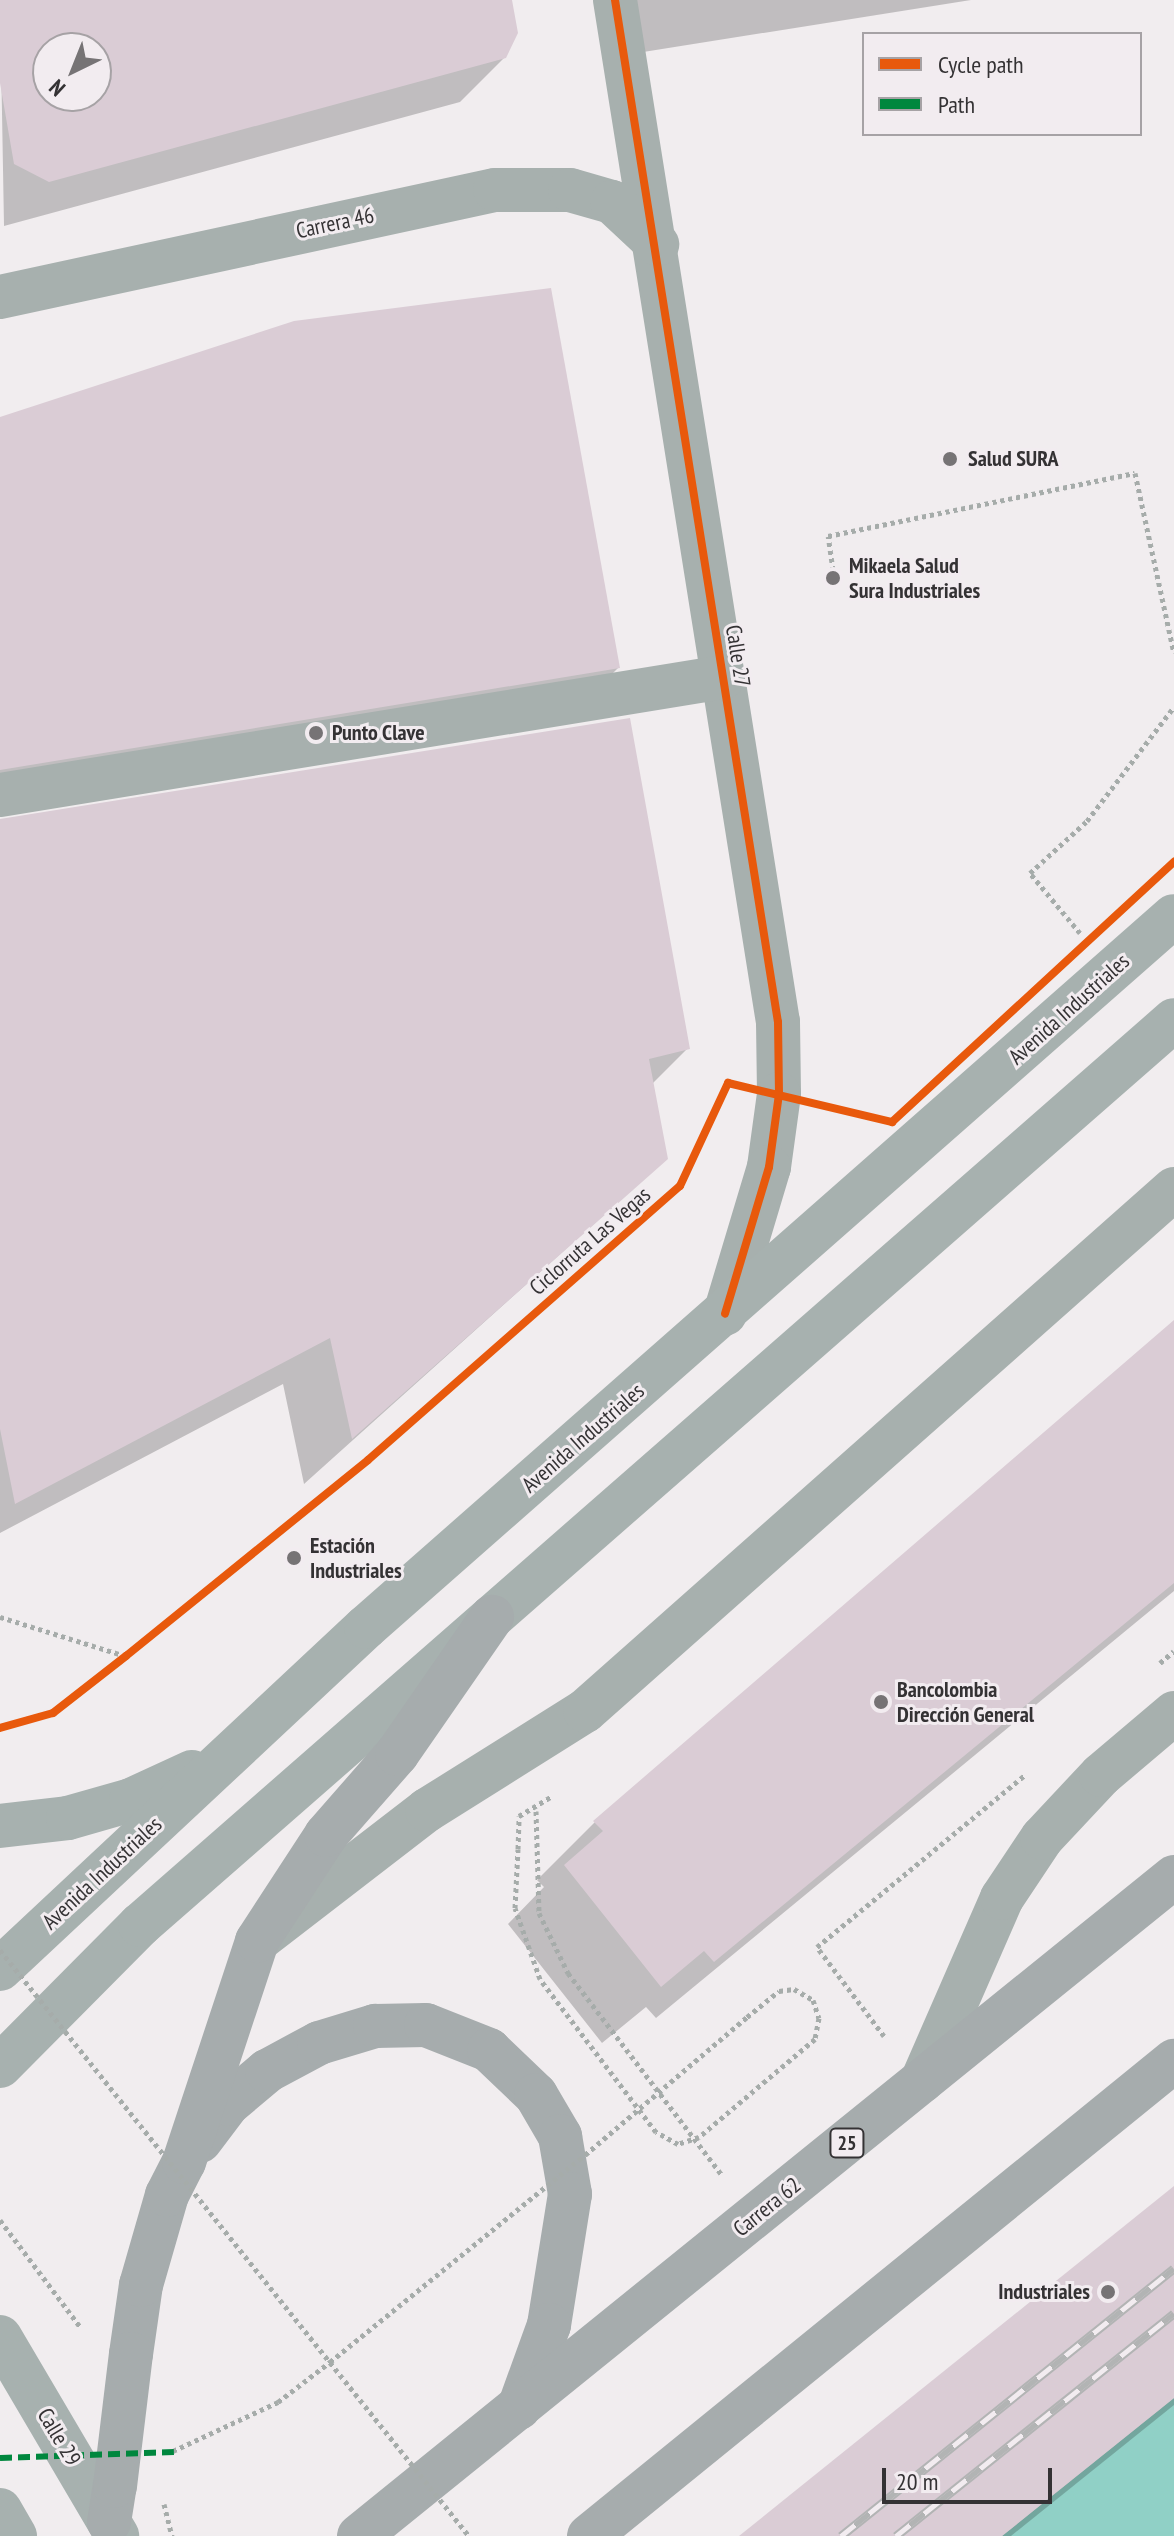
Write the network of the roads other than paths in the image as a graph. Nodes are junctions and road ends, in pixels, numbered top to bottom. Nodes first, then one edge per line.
1 (615, 0) edge
2 (657, 244) junction
3 (0, 297) edge
4 (723, 677) junction
5 (0, 795) edge
6 (1174, 916) edge
7 (1174, 1020) edge
8 (1174, 1189) edge
9 (725, 1314) junction
10 (492, 1617) junction
11 (1174, 1713) edge
12 (227, 1756) junction
13 (0, 1826) edge
14 (1174, 1877) edge
15 (257, 1941) junction
16 (0, 1969) edge
17 (1174, 2061) edge
18 (0, 2066) edge
19 (922, 2081) junction
20 (184, 2162) junction
21 (0, 2337) edge
22 (519, 2408) junction
23 (0, 2510) edge
24 (114, 2515) edge
25 (15, 2536) edge
26 (359, 2536) edge
27 (589, 2536) edge

1 - 2 street, Calle 27
2 - 3 street, Carrera 46
2 - 4 street, Calle 27
4 - 5 street
4 - 9 street, Calle 27
6 - 9 main road, Avenida Industriales
7 - 10 main road
8 - 15 street
9 - 12 main road, Avenida Industriales
10 - 15 highway
10 - 18 main road
11 - 19 street
12 - 13 main road
12 - 16 main road, Avenida Industriales
14 - 19 highway, Carrera 62 / 25
15 - 20 highway
17 - 27 highway
19 - 22 highway, Carrera 62 / 25
20 - 22 highway
20 - 24 highway, bridge
21 - 24 main road, Calle 29
22 - 26 highway, Carrera 62 / 25
23 - 25 main road

